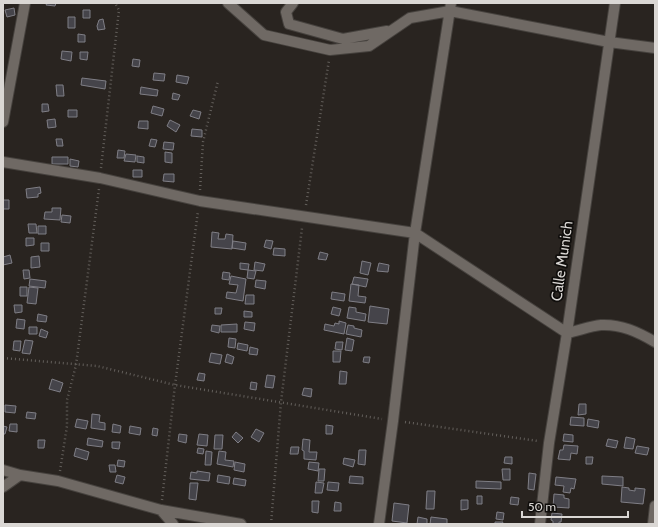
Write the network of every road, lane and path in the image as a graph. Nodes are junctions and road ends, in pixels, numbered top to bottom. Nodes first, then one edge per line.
1 (25, 3) edge
2 (115, 3) edge
3 (228, 3) edge
4 (293, 3) edge
5 (615, 3) edge
6 (450, 7) edge
7 (392, 30) junction
8 (609, 42) junction
9 (655, 48) edge
10 (330, 50) junction
11 (218, 81) dead end
12 (3, 122) edge
13 (3, 162) edge
14 (100, 178) junction
15 (200, 201) junction
16 (304, 216) junction
17 (415, 233) junction
18 (567, 333) junction
19 (655, 342) edge
20 (3, 358) edge
21 (76, 365) junction
22 (175, 385) junction
23 (281, 402) junction
24 (393, 421) junction
25 (549, 443) junction
26 (3, 470) edge
27 (20, 475) junction
28 (58, 481) junction
29 (3, 487) edge
30 (655, 506) edge
31 (161, 510) junction
32 (173, 524) edge
33 (241, 524) edge
34 (271, 524) edge
35 (379, 524) edge
36 (540, 524) edge
37 (653, 524) edge

1 - 12 street
2 - 14 path
3 - 10 street
4 - 7 street
5 - 8 street, Calle Munich
6 - 7 street
6 - 8 street
6 - 17 street
7 - 10 street
8 - 9 street
8 - 18 street, Calle Munich
10 - 16 path
11 - 15 path
13 - 14 street
14 - 15 street
14 - 21 path
15 - 16 street
15 - 22 path
16 - 17 street
16 - 23 path
17 - 18 street
17 - 24 street
18 - 19 street
18 - 25 street, Calle Munich
20 - 21 path
21 - 22 path
21 - 28 path
22 - 23 path
22 - 31 path
23 - 24 path
23 - 34 path
24 - 25 path
24 - 35 street
25 - 36 street, Calle Munich
26 - 27 street
27 - 28 street
27 - 29 street
28 - 31 street
30 - 37 street
31 - 32 street
31 - 33 street

